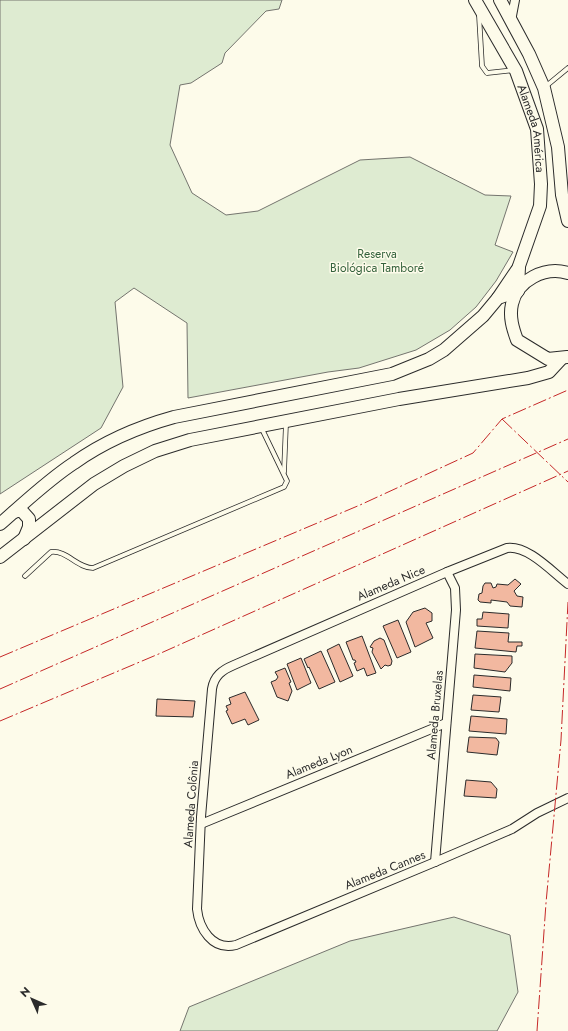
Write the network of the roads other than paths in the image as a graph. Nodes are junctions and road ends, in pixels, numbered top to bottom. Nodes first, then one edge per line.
1 (500, 0) edge
2 (515, 0) edge
3 (477, 3) edge
4 (511, 22) junction
5 (568, 68) edge
6 (515, 70) junction
7 (544, 88) junction
8 (568, 221) edge
9 (519, 266) junction
10 (568, 273) edge
11 (518, 290) junction
12 (498, 298) junction
13 (566, 360) edge
14 (286, 422) junction
15 (261, 427) junction
16 (284, 473) junction
17 (14, 512) junction
18 (0, 524) edge
19 (24, 539) junction
20 (0, 557) edge
21 (447, 572) junction
22 (25, 576) dead end
23 (568, 584) edge
24 (220, 673) joint
25 (446, 723) junction
26 (568, 798) edge
27 (201, 824) junction
28 (435, 862) junction
29 (208, 936) joint

1 - 4 main road, Alameda América
2 - 4 street
3 - 6 main road, Alameda América
3 - 6 lane
4 - 7 main road, Alameda América
5 - 7 lane
6 - 9 main road, Alameda América
7 - 8 main road, Alameda América
9 - 11 main road, Alameda América
9 - 12 main road, Alameda América
10 - 11 main road
11 - 12 main road
11 - 13 main road
12 - 17 main road, Alameda América
13 - 14 main road
14 - 15 main road
14 - 16 lane
15 - 16 lane
15 - 19 main road
16 - 22 lane
17 - 18 main road, Alameda América
17 - 19 main road
19 - 20 main road
21 - 23 street, Alameda Nice
21 - 24 street, Alameda Nice
21 - 25 street, Alameda Bruxelas
24 - 27 street, Alameda Colônia
25 - 27 street, Alameda Lyon
25 - 28 street, Alameda Bruxelas
26 - 28 street, Alameda Cannes
27 - 29 street, Alameda Colônia
28 - 29 street, Alameda Cannes

